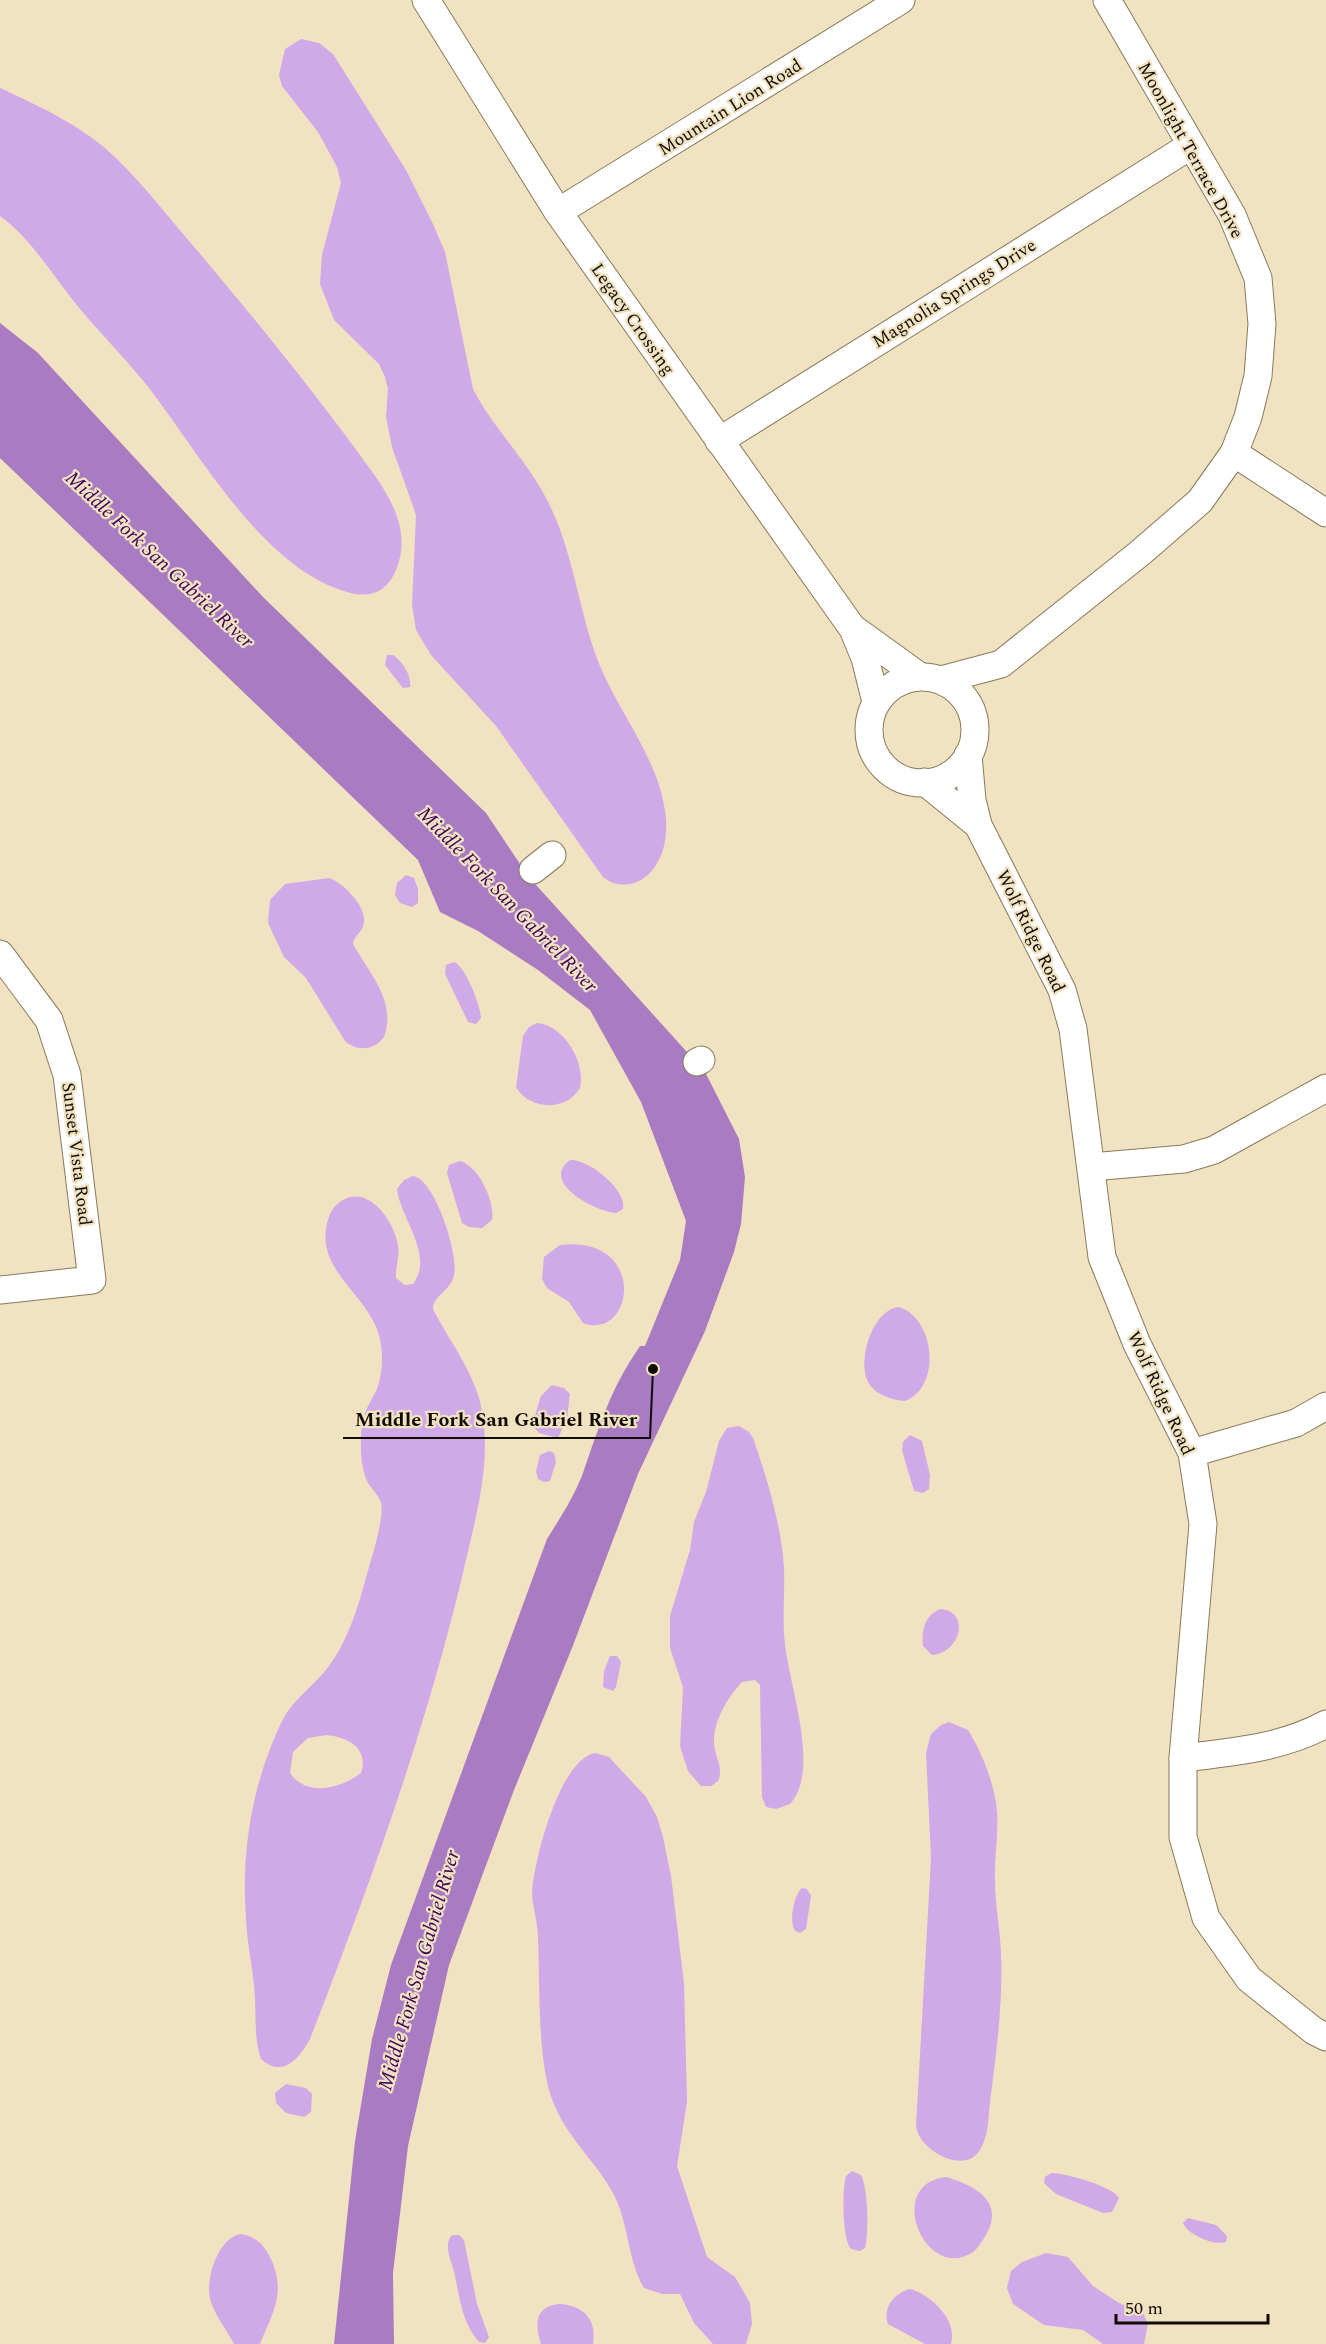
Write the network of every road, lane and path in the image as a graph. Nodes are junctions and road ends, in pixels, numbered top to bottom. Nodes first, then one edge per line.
1 (426, 0) edge
2 (901, 0) edge
3 (1107, 0) edge
4 (1190, 146) junction
5 (558, 212) junction
6 (719, 441) junction
7 (1234, 453) junction
8 (1326, 513) edge
9 (853, 629) junction
10 (1001, 664) junction
11 (930, 678) junction
12 (876, 702) junction
13 (972, 713) junction
14 (968, 755) junction
15 (925, 782) junction
16 (978, 825) junction
17 (0, 954) edge
18 (1326, 1088) edge
19 (1091, 1167) junction
20 (0, 1290) edge
21 (1326, 1406) edge
22 (1192, 1453) junction
23 (1326, 1724) edge
24 (1183, 1758) junction
25 (1326, 2037) edge

1 - 5 street, Legacy Crossing
2 - 5 street, Mountain Lion Road
3 - 4 street, Moonlight Terrace Drive
4 - 6 street, Magnolia Springs Drive
4 - 7 street, Moonlight Terrace Drive
5 - 6 street, Legacy Crossing
6 - 9 street, Legacy Crossing
7 - 8 street
7 - 10 street, Moonlight Terrace Drive
9 - 11 street, Legacy Crossing
9 - 12 street, Legacy Crossing
10 - 11 street, Moonlight Terrace Drive
10 - 13 street, Moonlight Terrace Drive
11 - 12 street
11 - 13 street, Legacy Crossing
12 - 15 street, Legacy Crossing
13 - 14 street
14 - 15 street
14 - 16 street
15 - 16 street, Wolf Ridge Road
16 - 19 street, Wolf Ridge Road
17 - 20 street, Sunset Vista Road
18 - 19 street
19 - 22 street, Wolf Ridge Road
21 - 22 street
22 - 24 street, Wolf Ridge Road
23 - 24 street
24 - 25 street, Wolf Ridge Road

